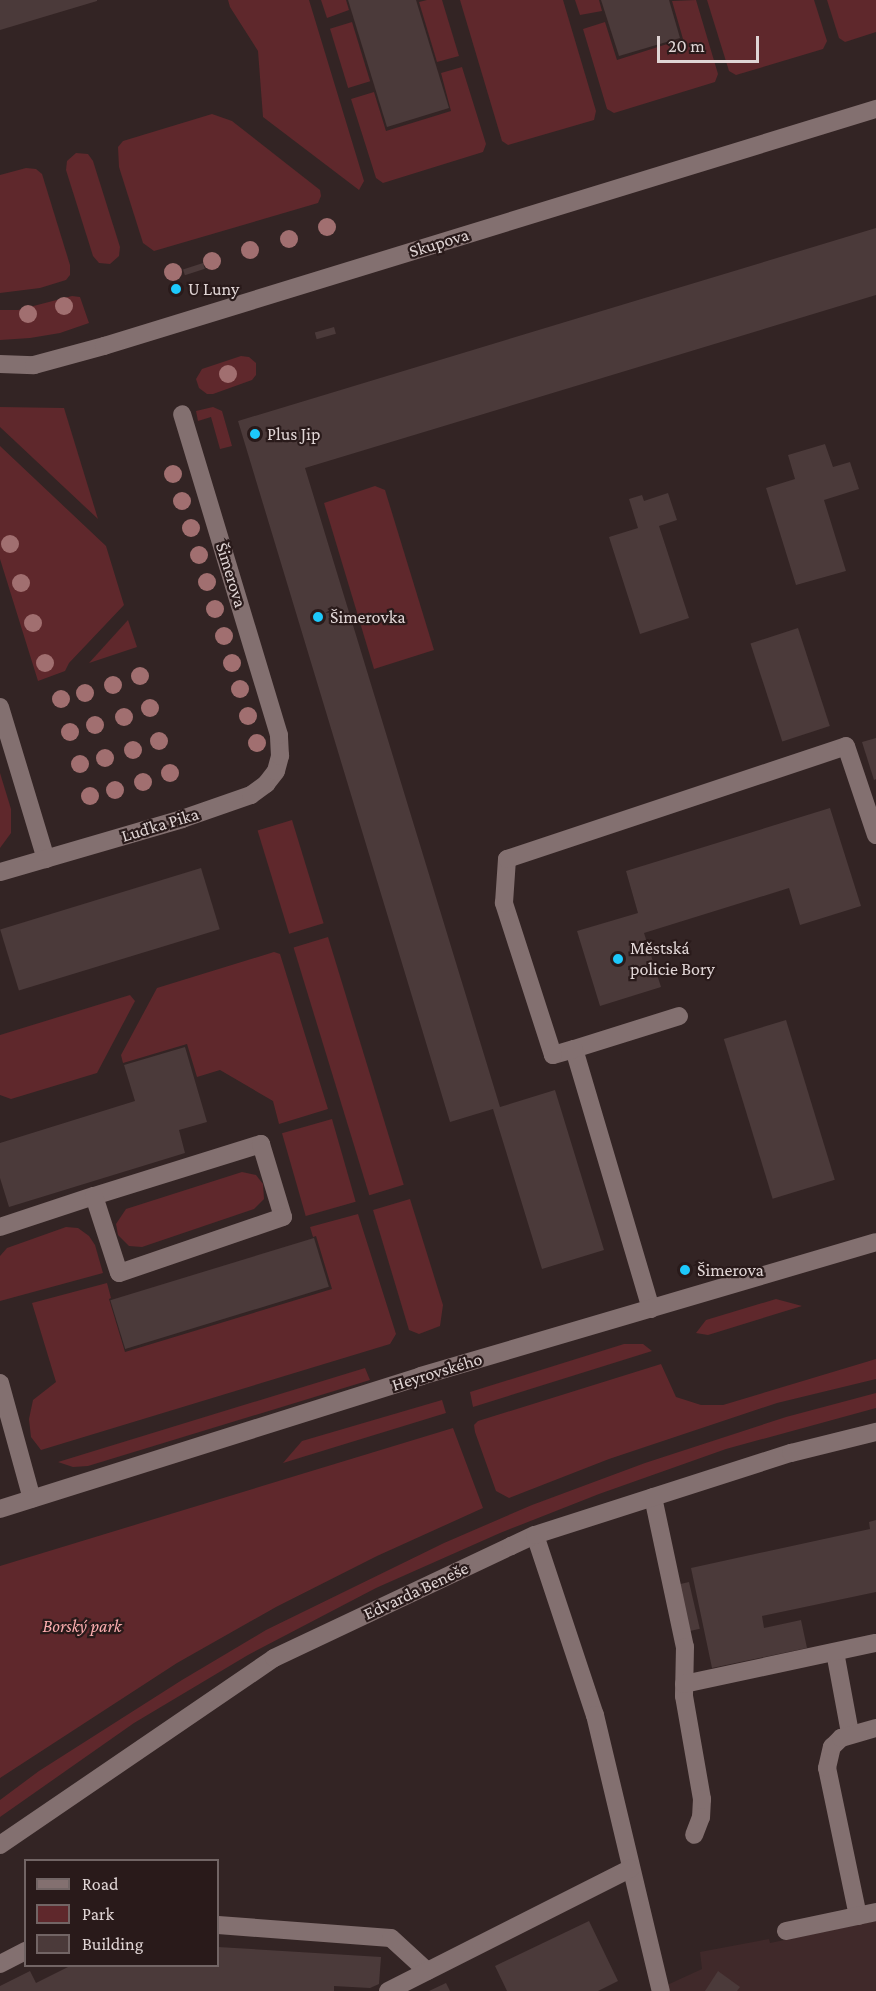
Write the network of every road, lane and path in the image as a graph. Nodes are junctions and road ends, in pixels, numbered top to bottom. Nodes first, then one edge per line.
1 (876, 109) edge
2 (0, 364) edge
3 (182, 414) dead end
4 (0, 708) edge
5 (279, 735) joint
6 (876, 835) edge
7 (46, 859) junction
8 (0, 872) edge
9 (679, 1016) dead end
10 (574, 1049) junction
11 (94, 1196) junction
12 (0, 1227) edge
13 (876, 1242) edge
14 (651, 1309) junction
15 (0, 1383) edge
16 (876, 1432) edge
17 (653, 1497) junction
18 (32, 1499) junction
19 (0, 1509) edge
20 (535, 1535) junction
21 (876, 1643) edge
22 (835, 1652) junction
23 (684, 1684) junction
24 (876, 1728) edge
25 (850, 1733) junction
26 (694, 1835) dead end
27 (0, 1845) edge
28 (632, 1868) junction
29 (867, 1914) edge
30 (219, 1925) edge
31 (786, 1932) dead end
32 (24, 1953) edge
33 (2, 1959) edge
34 (427, 1971) junction
35 (389, 1991) edge
36 (661, 1991) edge

1 - 2 street, Skupova
3 - 5 street, Šimerova
4 - 7 street
5 - 7 street, Luďka Pika
6 - 10 street
7 - 8 street, Luďka Pika
9 - 10 street
10 - 14 street
11 - 11 street
11 - 12 street
13 - 14 street, Heyrovského
14 - 18 street, Heyrovského
15 - 18 street
16 - 17 street, Edvarda Beneše
17 - 20 street, Edvarda Beneše
17 - 23 street
18 - 19 street, Heyrovského
20 - 27 street, Edvarda Beneše
20 - 28 street
21 - 22 street
22 - 23 street
22 - 25 street
23 - 26 street
24 - 25 street
25 - 29 street
28 - 34 street
28 - 36 street
29 - 31 street
30 - 34 street
32 - 33 street
34 - 35 street

